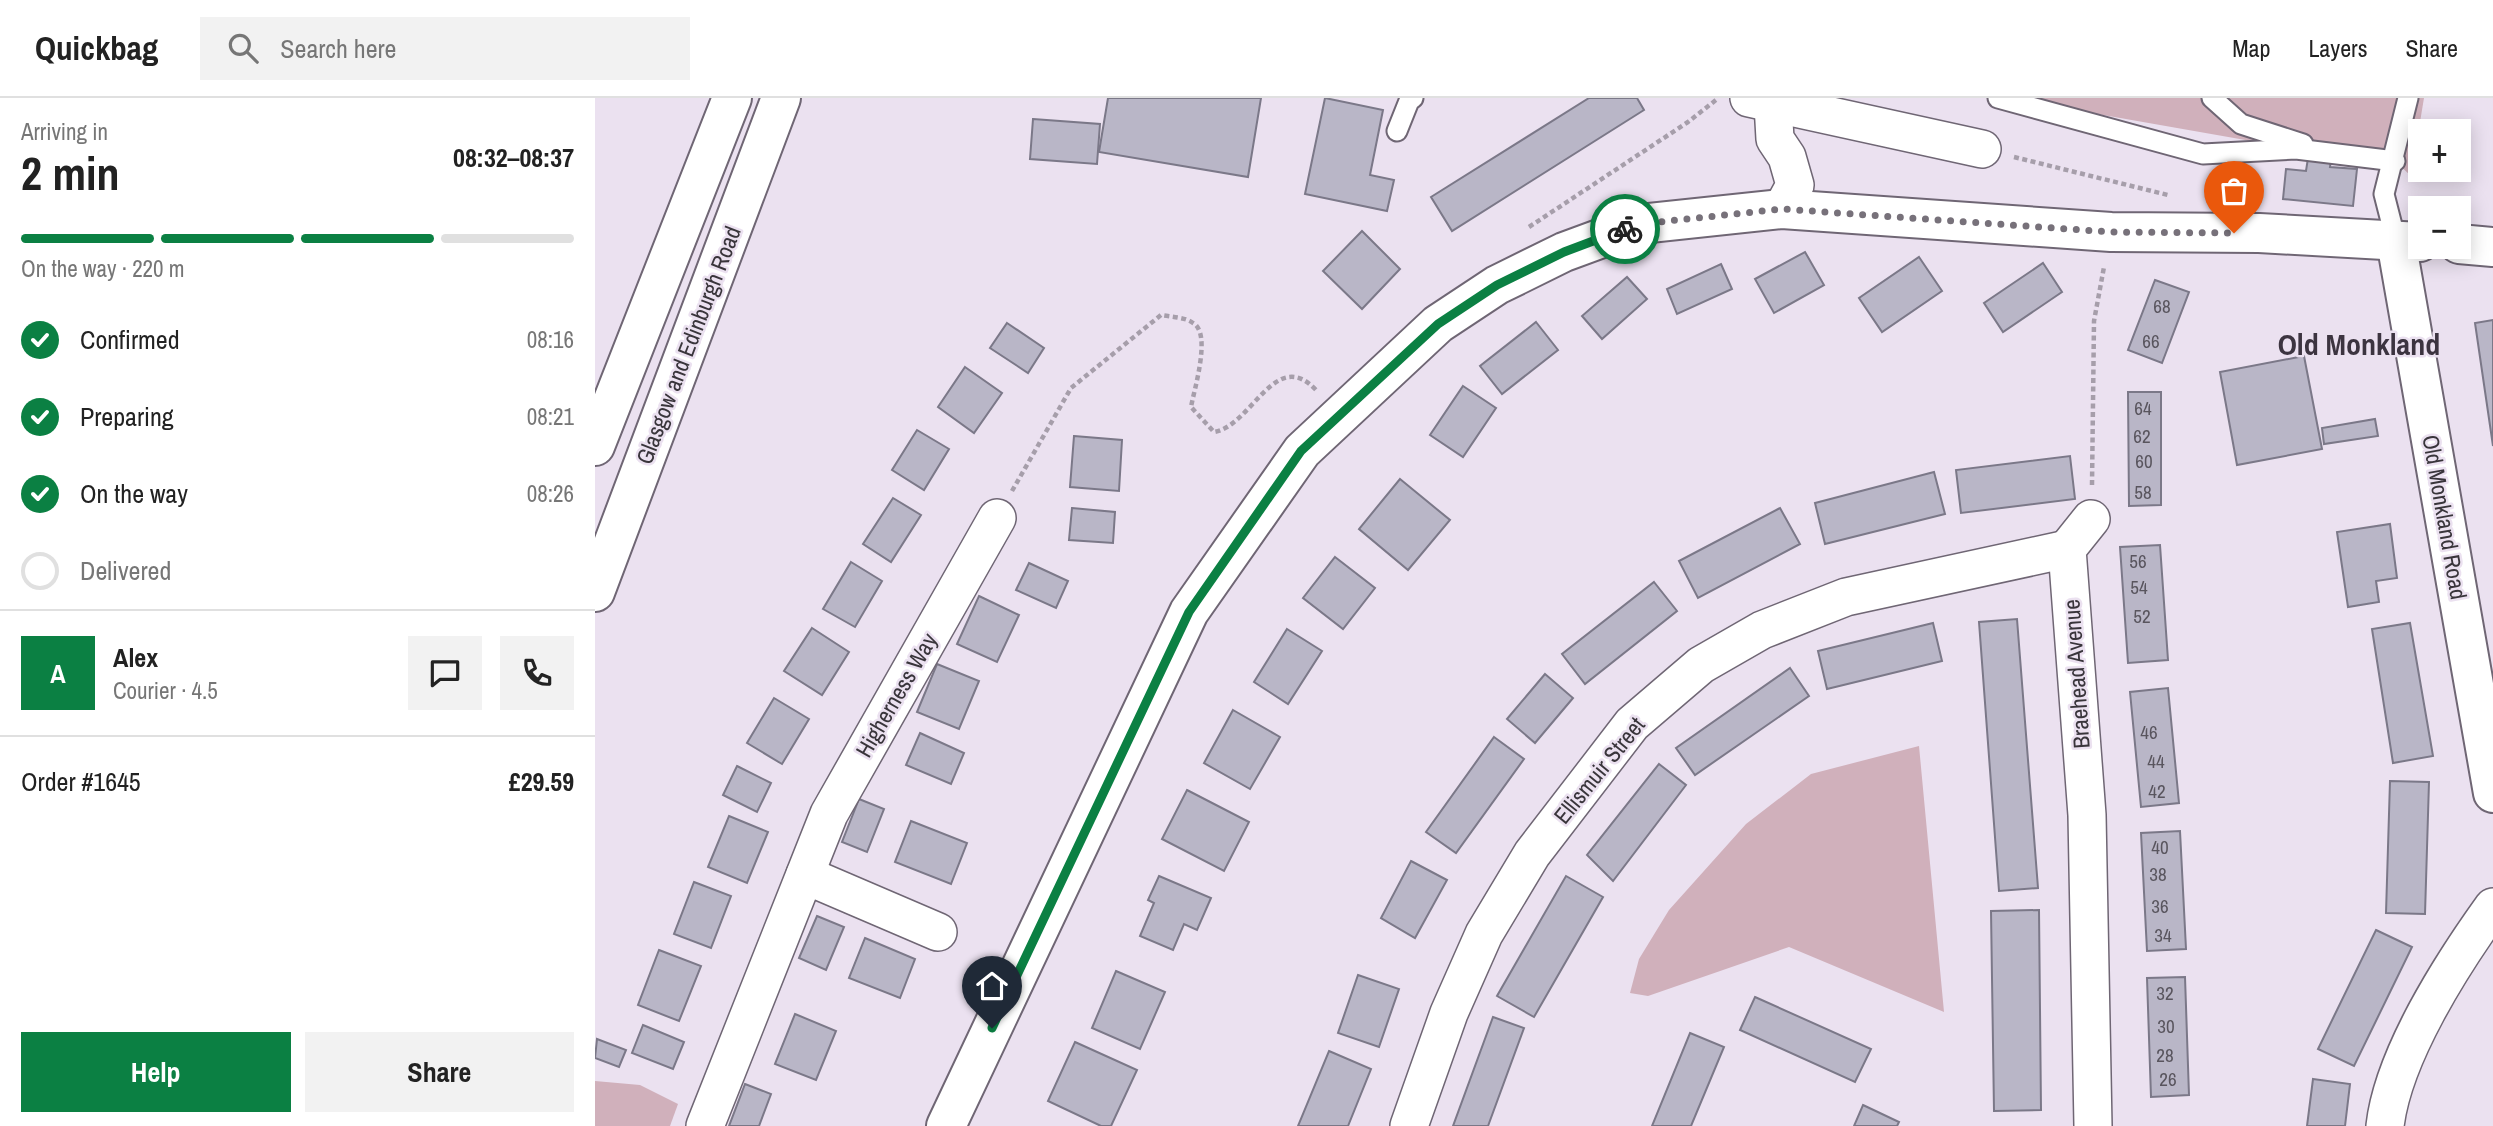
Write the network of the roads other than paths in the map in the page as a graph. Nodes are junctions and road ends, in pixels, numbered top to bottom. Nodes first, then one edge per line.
1 (732, 98) edge
2 (781, 98) edge
3 (1413, 98) edge
4 (1998, 98) edge
5 (2212, 98) edge
6 (2408, 98) edge
7 (1761, 101) edge
8 (1397, 131) dead end
9 (1982, 149) road end
10 (2335, 153) junction
11 (2395, 161) junction
12 (1782, 209) junction
13 (2408, 241) edge
14 (2471, 245) edge
15 (2493, 247) edge
16 (2411, 259) edge
17 (595, 446) edge
18 (996, 518) road end
19 (2091, 519) road end
20 (2067, 549) junction
21 (595, 592) edge
22 (2493, 793) edge
23 (804, 875) junction
24 (2493, 907) edge
25 (938, 932) dead end
26 (705, 1126) edge
27 (946, 1126) edge
28 (1409, 1126) edge
29 (2094, 1126) edge
30 (2385, 1126) edge

1 - 17 main road
2 - 21 main road, Glasgow and Edinburgh Road
3 - 8 lane
4 - 10 lane
5 - 10 lane
6 - 11 lane
7 - 9 street
7 - 12 street
10 - 11 lane
11 - 13 lane
12 - 13 main road
12 - 27 main road
14 - 15 main road
16 - 22 main road, Old Monkland Road
18 - 23 street, Higherness Way
19 - 20 street
20 - 28 street, Ellismuir Street
20 - 29 street, Braehead Avenue
23 - 25 street
23 - 26 street, Higherness Way
24 - 30 street

